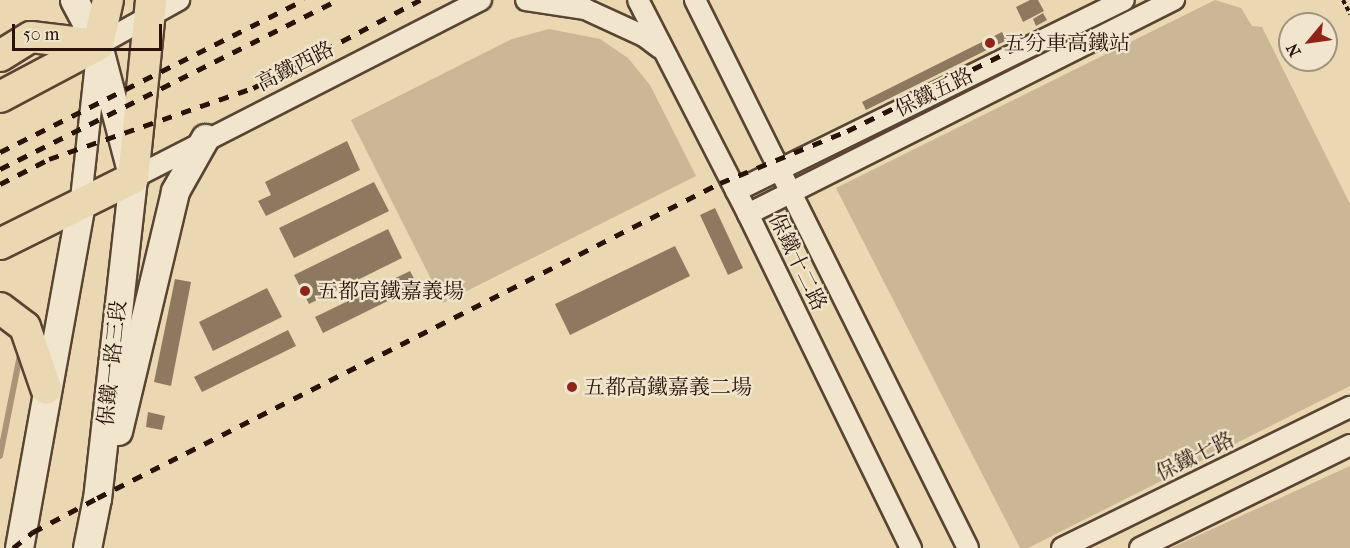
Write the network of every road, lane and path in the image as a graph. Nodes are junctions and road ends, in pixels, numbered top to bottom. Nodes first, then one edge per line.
1 (74, 0) edge
2 (108, 0) edge
3 (179, 0) edge
4 (481, 0) edge
5 (526, 0) edge
6 (638, 0) edge
7 (695, 0) edge
8 (1124, 0) edge
9 (1174, 0) edge
10 (1343, 0) edge
11 (149, 8) edge
12 (1350, 14) edge
13 (98, 45) junction
14 (663, 50) junction
15 (0, 56) edge
16 (0, 97) edge
17 (205, 138) junction
18 (781, 171) junction
19 (133, 178) junction
20 (791, 190) junction
21 (736, 191) junction
22 (80, 208) junction
23 (748, 214) junction
24 (28, 233) junction
25 (0, 244) edge
26 (0, 249) edge
27 (0, 308) edge
28 (46, 388) junction
29 (1350, 407) edge
30 (1350, 445) edge
31 (97, 498) junction
32 (19, 548) edge
33 (87, 548) edge
34 (911, 548) edge
35 (968, 548) edge
36 (1062, 548) edge
37 (1140, 548) edge

1 - 13 street
2 - 13 main road
3 - 11 street
4 - 17 street, 高鐵西路
5 - 14 street
6 - 14 street, 保鐵十二路
7 - 18 street, 保鐵十二路
8 - 18 street, 保鐵五路
9 - 20 street, 保鐵五路
10 - 12 path
11 - 13 street
11 - 19 main road
13 - 15 main road
13 - 16 main road
13 - 19 street
13 - 22 street
14 - 21 street, 保鐵十二路
17 - 19 street, 高鐵西路
17 - 31 street
18 - 20 street, 保鐵十二路
18 - 21 street, 保鐵五路
19 - 22 main road
19 - 31 street, 保鐵一路三段
20 - 23 street, 保鐵五路
20 - 35 street, 保鐵十二路
21 - 23 street, 保鐵十二路
22 - 24 main road
22 - 28 street
23 - 34 street, 保鐵十二路
24 - 25 main road
24 - 26 main road
27 - 28 main road
28 - 32 street
29 - 36 street, 保鐵七路
30 - 37 street
31 - 33 street, 保鐵一路三段

